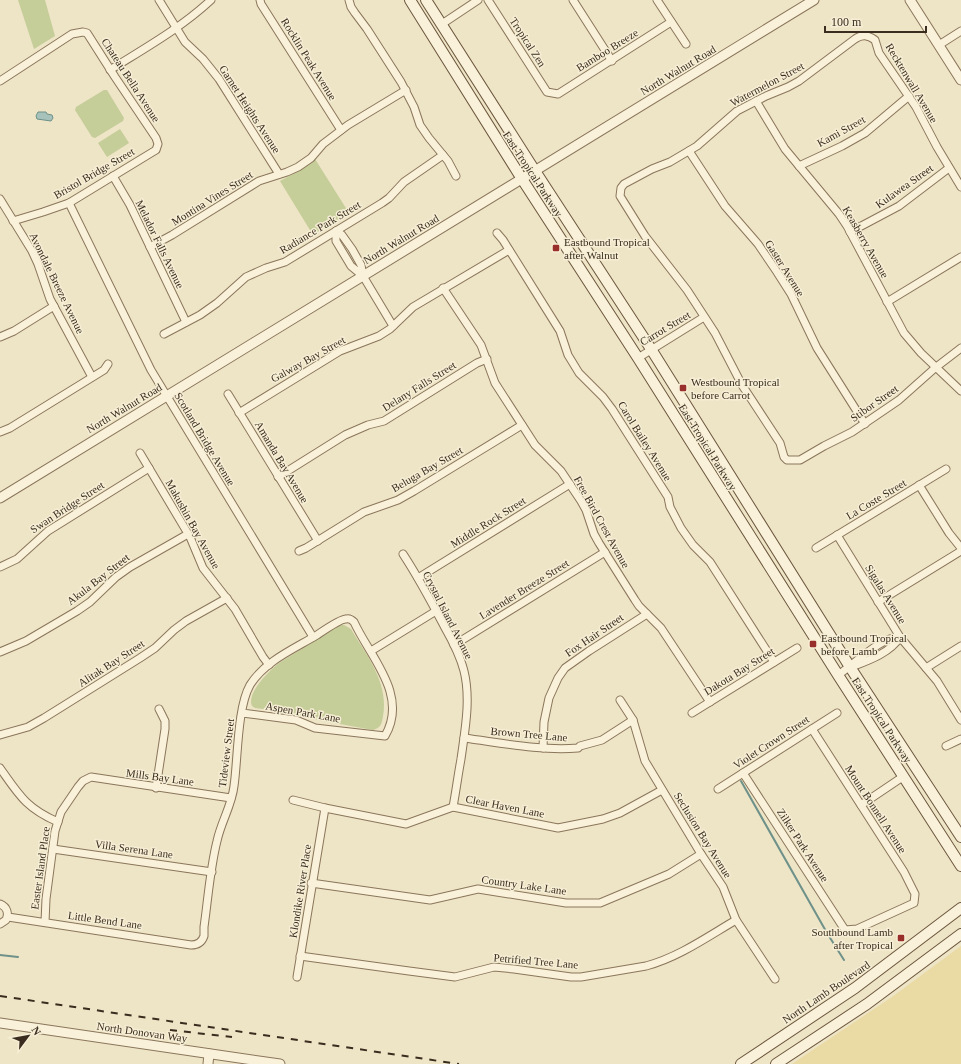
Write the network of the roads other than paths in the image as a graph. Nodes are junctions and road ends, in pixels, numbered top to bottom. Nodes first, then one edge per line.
1 (159, 0) edge
2 (210, 0) edge
3 (260, 0) edge
4 (349, 0) edge
5 (410, 0) edge
6 (426, 0) edge
7 (478, 0) edge
8 (488, 0) edge
9 (573, 0) edge
10 (657, 0) edge
11 (814, 0) edge
12 (910, 0) edge
13 (672, 22) junction
14 (442, 24) junction
15 (177, 28) junction
16 (961, 31) edge
17 (866, 35) joint
18 (686, 44) dead end
19 (939, 45) junction
20 (612, 61) junction
21 (110, 70) junction
22 (961, 80) edge
23 (0, 81) edge
24 (406, 90) junction
25 (552, 93) joint
26 (909, 96) junction
27 (756, 101) junction
28 (341, 130) junction
29 (158, 144) joint
30 (688, 151) junction
31 (443, 154) junction
32 (799, 166) junction
33 (949, 168) junction
34 (535, 171) junction
35 (279, 174) junction
36 (113, 176) junction
37 (456, 176) dead end
38 (522, 179) junction
39 (961, 187) edge
40 (0, 199) edge
41 (69, 203) junction
42 (13, 221) junction
43 (336, 231) junction
44 (496, 232) dead end
45 (850, 232) junction
46 (150, 247) junction
47 (509, 250) junction
48 (961, 257) edge
49 (363, 276) junction
50 (444, 288) junction
51 (887, 302) junction
52 (54, 306) junction
53 (704, 317) junction
54 (186, 322) junction
55 (393, 326) junction
56 (164, 334) dead end
57 (0, 337) edge
58 (961, 348) edge
59 (651, 349) junction
60 (487, 358) junction
61 (638, 358) junction
62 (108, 364) dead end
63 (936, 367) junction
64 (92, 377) junction
65 (961, 391) edge
66 (228, 394) dead end
67 (166, 396) junction
68 (239, 413) junction
69 (865, 424) junction
70 (522, 425) junction
71 (0, 432) edge
72 (140, 453) dead end
73 (149, 468) junction
74 (946, 469) dead end
75 (278, 477) junction
76 (570, 484) junction
77 (919, 485) junction
78 (0, 498) edge
79 (188, 534) junction
80 (837, 535) junction
81 (318, 541) junction
82 (816, 548) dead end
83 (961, 548) edge
84 (299, 550) dead end
85 (961, 551) edge
86 (605, 552) junction
87 (403, 554) dead end
88 (0, 567) edge
89 (418, 578) junction
90 (227, 598) junction
91 (878, 602) junction
92 (436, 611) junction
93 (647, 614) junction
94 (313, 637) junction
95 (900, 637) junction
96 (454, 645) junction
97 (961, 646) edge
98 (797, 648) dead end
99 (371, 650) junction
100 (0, 652) edge
101 (774, 662) junction
102 (269, 665) junction
103 (850, 667) junction
104 (926, 668) junction
105 (838, 675) junction
106 (620, 700) dead end
107 (710, 702) junction
108 (159, 709) dead end
109 (242, 713) junction
110 (692, 713) dead end
111 (838, 713) dead end
112 (633, 720) junction
113 (961, 720) edge
114 (812, 729) junction
115 (0, 735) edge
116 (464, 738) junction
117 (961, 739) edge
118 (946, 746) dead end
119 (542, 748) junction
120 (0, 768) edge
121 (743, 773) junction
122 (904, 776) junction
123 (86, 779) joint
124 (156, 788) junction
125 (718, 789) dead end
126 (662, 790) junction
127 (231, 798) junction
128 (293, 800) dead end
129 (861, 805) junction
130 (325, 808) junction
131 (453, 808) junction
132 (58, 822) junction
133 (961, 837) edge
134 (53, 849) junction
135 (701, 854) junction
136 (961, 866) edge
137 (212, 872) junction
138 (311, 883) junction
139 (914, 903) joint
140 (0, 904) edge
141 (961, 908) edge
142 (8, 917) junction
143 (736, 920) junction
144 (45, 922) junction
145 (0, 924) edge
146 (961, 934) edge
147 (200, 942) joint
148 (300, 956) junction
149 (297, 977) dead end
150 (775, 979) dead end
151 (0, 1023) edge
152 (209, 1054) junction
153 (221, 1060) edge
154 (742, 1063) edge
155 (208, 1064) edge
156 (280, 1064) edge
157 (776, 1064) edge

1 - 15 street, Garnet Heights Avenue
2 - 15 street
3 - 28 street, Rocklin Peak Avenue
4 - 24 street
5 - 38 main road, East Tropical Parkway
6 - 14 main road, East Tropical Parkway
7 - 14 street
8 - 25 street, Tropical Zen
9 - 20 street
10 - 13 street
11 - 34 street, North Walnut Road
12 - 19 street
13 - 18 street
13 - 20 street, Bamboo Breeze
14 - 34 main road, East Tropical Parkway
15 - 21 street
15 - 35 street, Garnet Heights Avenue
16 - 19 street
17 - 26 street, Recktenwall Avenue
17 - 27 street, Watermelon Street
19 - 22 street
20 - 25 street, Bamboo Breeze
21 - 23 street, Chateau Bella Avenue
21 - 29 street, Chateau Bella Avenue
24 - 28 street, Montina Vines Street
24 - 31 street
26 - 32 street, Kami Street
26 - 33 street, Recktenwall Avenue
27 - 30 street, Watermelon Street
27 - 32 street, Keasberry Avenue
28 - 35 street, Montina Vines Street
29 - 36 street, Bristol Bridge Street
30 - 53 street, Watermelon Street
30 - 69 street, Gaster Avenue
31 - 37 street
31 - 43 street, Radiance Park Street
32 - 45 street, Keasberry Avenue
33 - 39 street, Recktenwall Avenue
33 - 45 street, Kulawea Street
34 - 38 street, North Walnut Road
34 - 59 main road, East Tropical Parkway
35 - 46 street, Montina Vines Street
36 - 41 street, Bristol Bridge Street
36 - 46 street, Melador Falls Avenue
38 - 49 street, North Walnut Road
38 - 61 main road, East Tropical Parkway
40 - 42 street, Avondale Breeze Avenue
41 - 42 street, Bristol Bridge Street
41 - 67 street, Scotland Bridge Avenue
42 - 52 street, Avondale Breeze Avenue
43 - 49 street
43 - 54 street, Radiance Park Street
44 - 47 street, Carol Bailey Avenue
45 - 51 street, Keasberry Avenue
46 - 54 street, Melador Falls Avenue
47 - 50 street, Galway Bay Street
47 - 101 street, Carol Bailey Avenue
48 - 51 street
49 - 55 street
49 - 67 street, North Walnut Road
50 - 55 street, Galway Bay Street
50 - 60 street, Free Bird Crest Avenue
51 - 63 street, Keasberry Avenue
52 - 57 street
52 - 64 street, Avondale Breeze Avenue
53 - 59 street, Carrot Street
53 - 69 street, Stibor Street
54 - 56 street, Radiance Park Street
55 - 68 street, Galway Bay Street
58 - 63 street, Stibor Street
59 - 61 street, Carrot Street
59 - 103 main road, East Tropical Parkway
60 - 70 street, Free Bird Crest Avenue
60 - 75 street, Delany Falls Street
61 - 105 main road, East Tropical Parkway
62 - 64 street
63 - 65 street, Keasberry Avenue
63 - 69 street, Stibor Street
64 - 71 street
66 - 68 street, Amanda Bay Avenue
67 - 78 street, North Walnut Road
67 - 94 street, Scotland Bridge Avenue
68 - 75 street, Amanda Bay Avenue
70 - 76 street, Free Bird Crest Avenue
70 - 81 street, Beluga Bay Street
72 - 73 street, Makushin Bay Avenue
73 - 79 street, Makushin Bay Avenue
73 - 88 street, Swan Bridge Street
74 - 77 street, La Coste Street
75 - 81 street, Amanda Bay Avenue
76 - 86 street, Free Bird Crest Avenue
76 - 89 street, Middle Rock Street
77 - 80 street, La Coste Street
77 - 83 street
79 - 90 street, Makushin Bay Avenue
79 - 100 street, Akula Bay Street
80 - 82 street, La Coste Street
80 - 91 street, Sigalas Avenue
81 - 84 street, Beluga Bay Street
85 - 91 street
86 - 93 street, Free Bird Crest Avenue
86 - 96 street, Lavender Breeze Street
87 - 89 street, Crystal Island Avenue
89 - 92 street, Crystal Island Avenue
90 - 102 street, Makushin Bay Avenue
90 - 115 street, Alitak Bay Street
91 - 95 street, Sigalas Avenue
92 - 96 street, Crystal Island Avenue
92 - 99 street
93 - 107 street, Free Bird Crest Avenue
93 - 119 street, Fox Hair Street
94 - 99 street, Tideview Street
94 - 102 street, Tideview Street
95 - 103 street
95 - 104 street, Sigalas Avenue
96 - 116 street, Crystal Island Avenue
97 - 104 street
98 - 101 street, Dakota Bay Street
99 - 109 street, Aspen Park Lane
101 - 107 street, Dakota Bay Street
102 - 109 street, Tideview Street
103 - 105 street
103 - 133 main road, East Tropical Parkway
104 - 113 street, Sigalas Avenue
105 - 122 main road, East Tropical Parkway
106 - 112 street, Seclusion Bay Avenue
107 - 110 street, Dakota Bay Street
108 - 124 street
109 - 127 street, Tideview Street
111 - 114 street, Violet Crown Street
112 - 119 street, Brown Tree Lane
112 - 126 street, Seclusion Bay Avenue
114 - 121 street, Violet Crown Street
114 - 129 street, Mount Bonnell Avenue
116 - 119 street, Brown Tree Lane
116 - 131 street, Crystal Island Avenue
117 - 118 street
120 - 132 street
121 - 125 street, Violet Crown Street
121 - 139 street, Zilker Park Avenue
122 - 129 street
122 - 136 main road, East Tropical Parkway
123 - 124 street, Mills Bay Lane
123 - 132 street, Easter Island Place
124 - 127 street, Mills Bay Lane
126 - 131 street, Clear Haven Lane
126 - 135 street, Seclusion Bay Avenue
127 - 137 street, Tideview Street
128 - 130 street, Clear Haven Lane
129 - 139 street, Mount Bonnell Avenue
130 - 131 street, Clear Haven Lane
130 - 138 street, Klondike River Place
132 - 134 street, Easter Island Place
134 - 137 street, Villa Serena Lane
134 - 144 street, Easter Island Place
135 - 138 street, Country Lake Lane
135 - 143 street, Seclusion Bay Avenue
137 - 147 street, Tideview Street
138 - 148 street, Klondike River Place
140 - 142 street
141 - 154 main road, North Lamb Boulevard
142 - 144 street, Little Bend Lane
142 - 145 street
143 - 148 street, Petrified Tree Lane
143 - 150 street, Seclusion Bay Avenue
144 - 147 street, Little Bend Lane
146 - 157 main road
148 - 149 street, Klondike River Place
151 - 152 street, North Donovan Way
152 - 153 street, North Donovan Way
152 - 155 street
153 - 156 street, North Donovan Way

